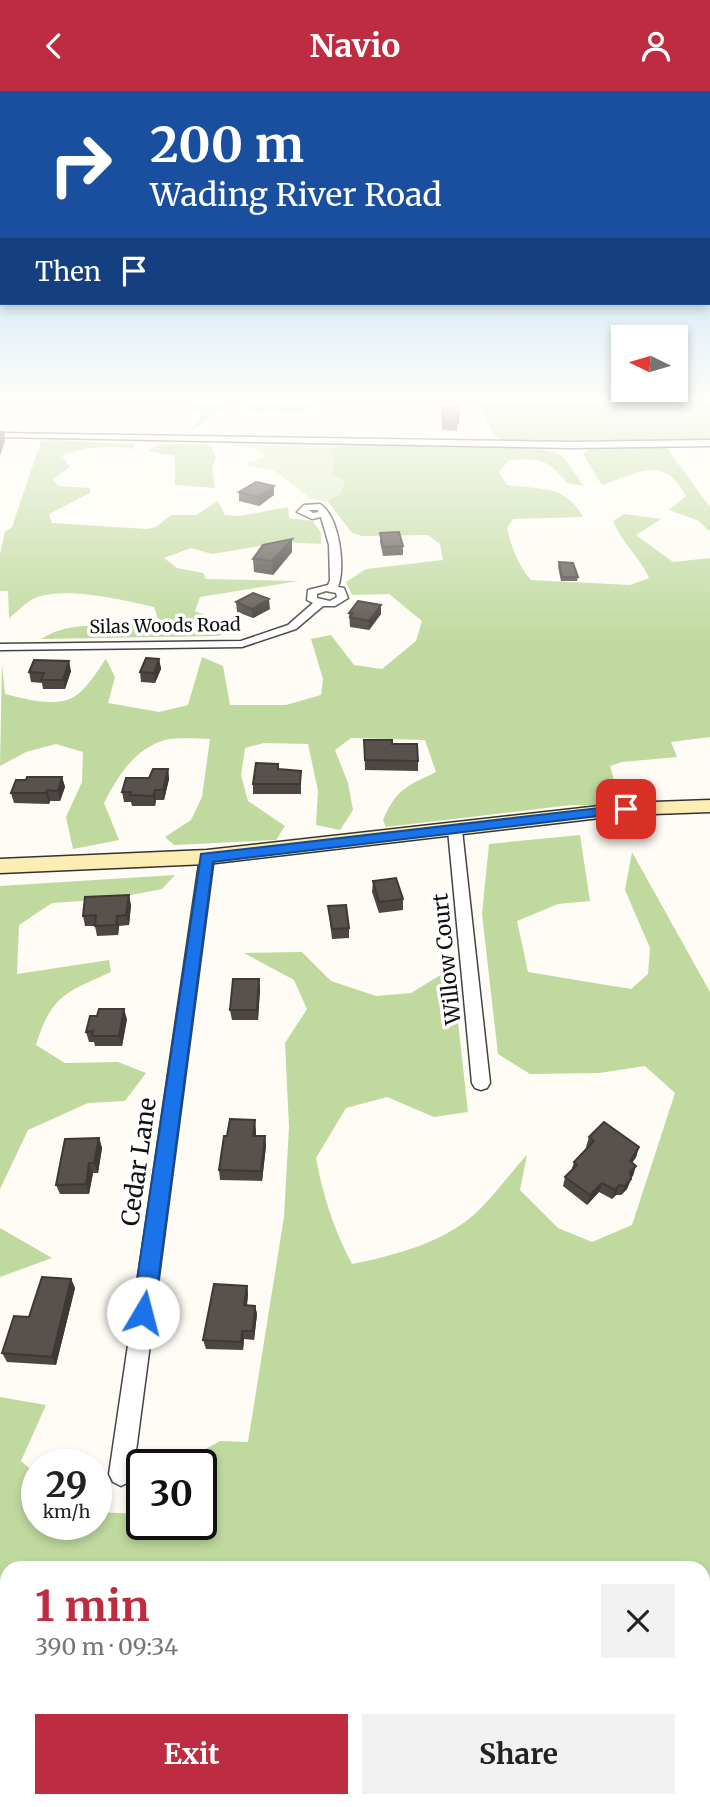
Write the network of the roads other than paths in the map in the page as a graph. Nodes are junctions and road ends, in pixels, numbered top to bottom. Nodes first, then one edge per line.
1 (322, 514) dead end
2 (0, 647) edge
3 (710, 806) edge
4 (455, 830) junction
5 (206, 857) junction
6 (0, 866) edge
7 (481, 1083) dead end
8 (121, 1474) dead end

1 - 2 street, Silas Woods Road
3 - 4 main road
4 - 5 main road
4 - 7 street, Willow Court
5 - 6 main road
5 - 8 street, Cedar Lane

